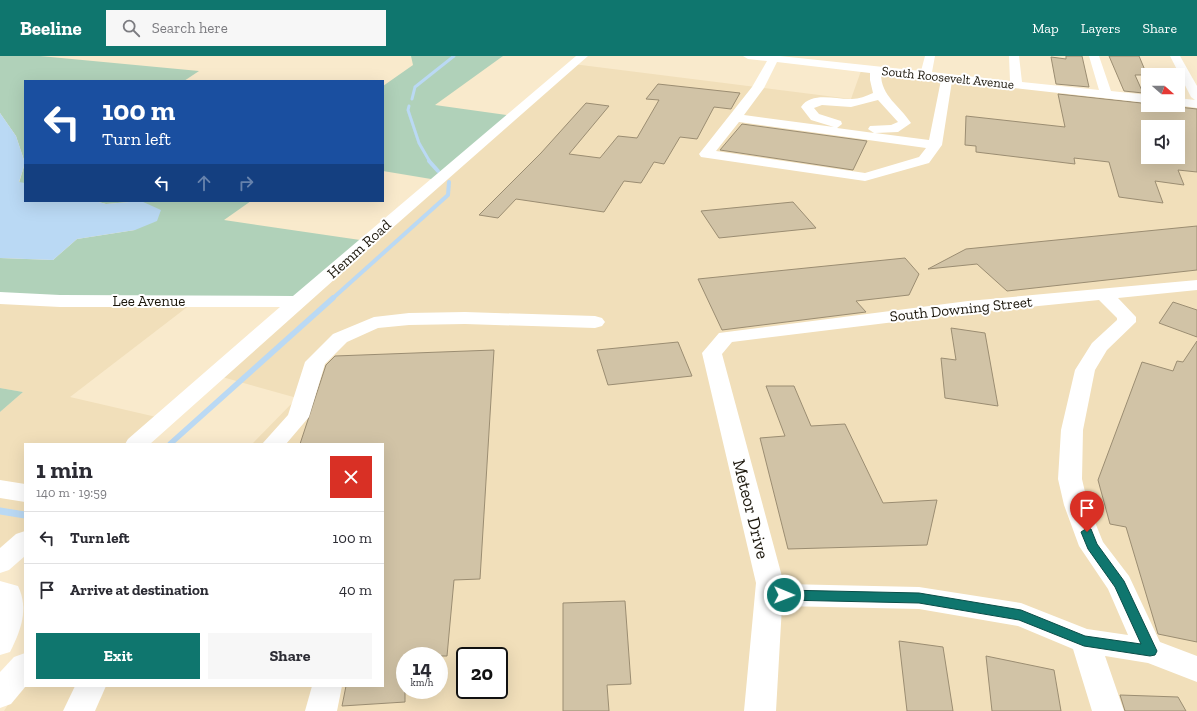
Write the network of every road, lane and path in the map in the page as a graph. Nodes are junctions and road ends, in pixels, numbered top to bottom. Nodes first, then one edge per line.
1 (583, 56) edge
2 (748, 56) edge
3 (930, 56) edge
4 (1014, 56) edge
5 (1094, 56) edge
6 (1175, 56) edge
7 (774, 57) edge
8 (876, 69) junction
9 (926, 74) junction
10 (947, 77) junction
11 (1016, 84) junction
12 (1106, 94) junction
13 (879, 96) junction
14 (1197, 97) edge
15 (1141, 98) edge
16 (1185, 103) edge
17 (1197, 104) edge
18 (736, 118) junction
19 (935, 145) junction
20 (1197, 285) edge
21 (1103, 294) junction
22 (0, 298) edge
23 (299, 302) junction
24 (595, 322) dead end
25 (726, 337) joint
26 (137, 443) edge
27 (274, 443) edge
28 (0, 488) edge
29 (24, 493) edge
30 (24, 542) edge
31 (0, 563) edge
32 (0, 592) edge
33 (769, 595) junction
34 (1084, 641) junction
35 (0, 643) edge
36 (1150, 651) junction
37 (24, 667) edge
38 (1197, 668) edge
39 (91, 687) edge
40 (327, 687) edge
41 (0, 694) edge
42 (79, 711) edge
43 (321, 711) edge
44 (760, 711) edge
45 (1108, 711) edge

1 - 23 street, Hemm Road
2 - 7 street, South Roosevelt Avenue
3 - 9 street
4 - 11 street
5 - 12 street
6 - 14 street
7 - 8 street, South Roosevelt Avenue
7 - 18 street
8 - 9 street, South Roosevelt Avenue
8 - 13 street
9 - 10 street, South Roosevelt Avenue
10 - 11 street, South Roosevelt Avenue
10 - 19 street
11 - 12 street, South Roosevelt Avenue
12 - 15 street, South Roosevelt Avenue
13 - 13 street
16 - 17 street
18 - 19 street
18 - 19 street
20 - 21 street, South Downing Street
21 - 25 street, South Downing Street
21 - 36 street
22 - 23 street, Lee Avenue
23 - 26 street, Hemm Road
24 - 27 street
25 - 33 street, Meteor Drive
28 - 29 street
30 - 31 street
32 - 35 street
33 - 34 street
33 - 44 street, Meteor Drive
34 - 36 street
34 - 45 street
36 - 38 street
37 - 41 street
39 - 42 street
40 - 43 street

